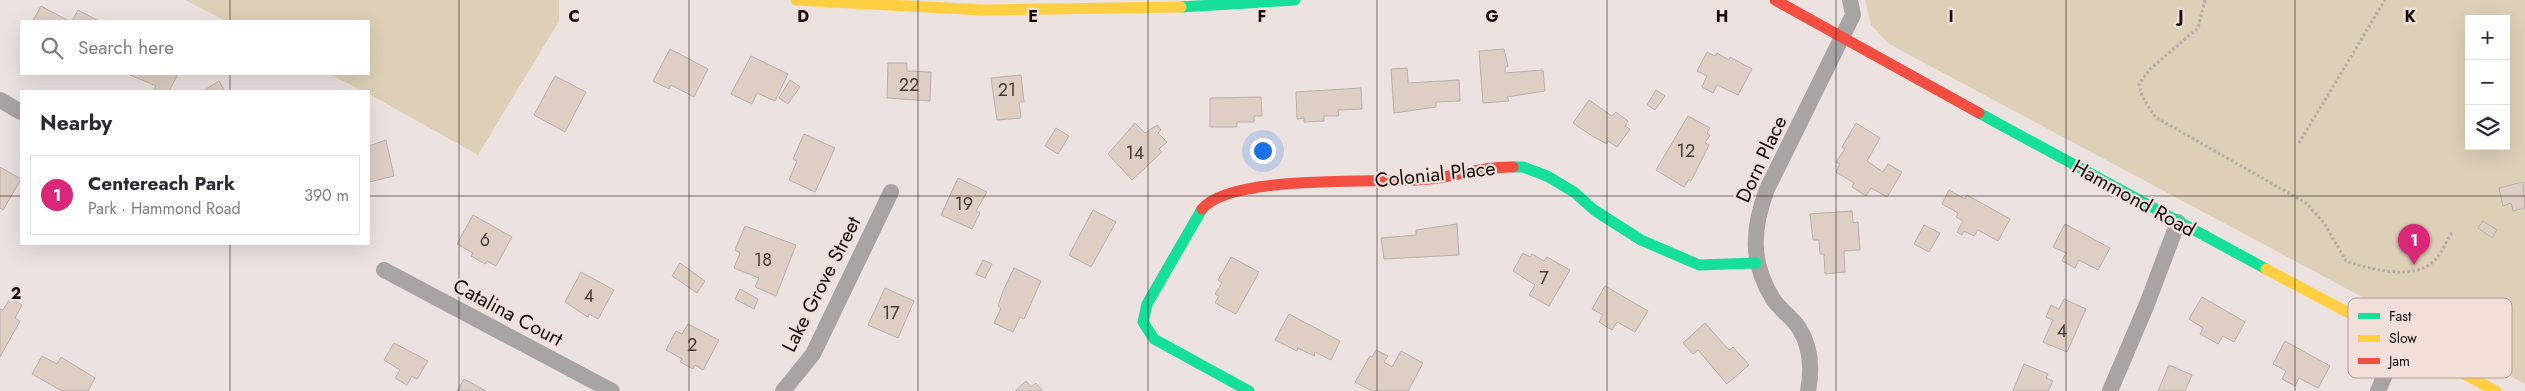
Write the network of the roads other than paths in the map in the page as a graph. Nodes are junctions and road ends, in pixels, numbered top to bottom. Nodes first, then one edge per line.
1 (796, 0) edge
2 (1295, 0) edge
3 (1775, 0) edge
4 (1850, 0) edge
5 (1843, 39) junction
6 (0, 100) edge
7 (20, 111) edge
8 (891, 192) dead end
9 (2178, 222) junction
10 (1756, 262) junction
11 (384, 270) dead end
12 (2348, 312) edge
13 (2384, 378) edge
14 (2472, 378) edge
15 (612, 391) edge
16 (783, 391) edge
17 (1249, 391) edge
18 (1808, 391) edge
19 (2110, 391) edge
20 (2378, 391) edge
21 (2496, 391) edge

1 - 2 street
3 - 5 street, Hammond Road
4 - 5 street, Dorn Place
5 - 9 street, Hammond Road
5 - 10 street, Dorn Place
6 - 7 street
8 - 16 street, Lake Grove Street
9 - 12 street, Hammond Road
9 - 19 street
10 - 17 street, Colonial Place
10 - 18 street, Dorn Place
11 - 15 street, Catalina Court
13 - 20 street
14 - 21 street, Hammond Road

